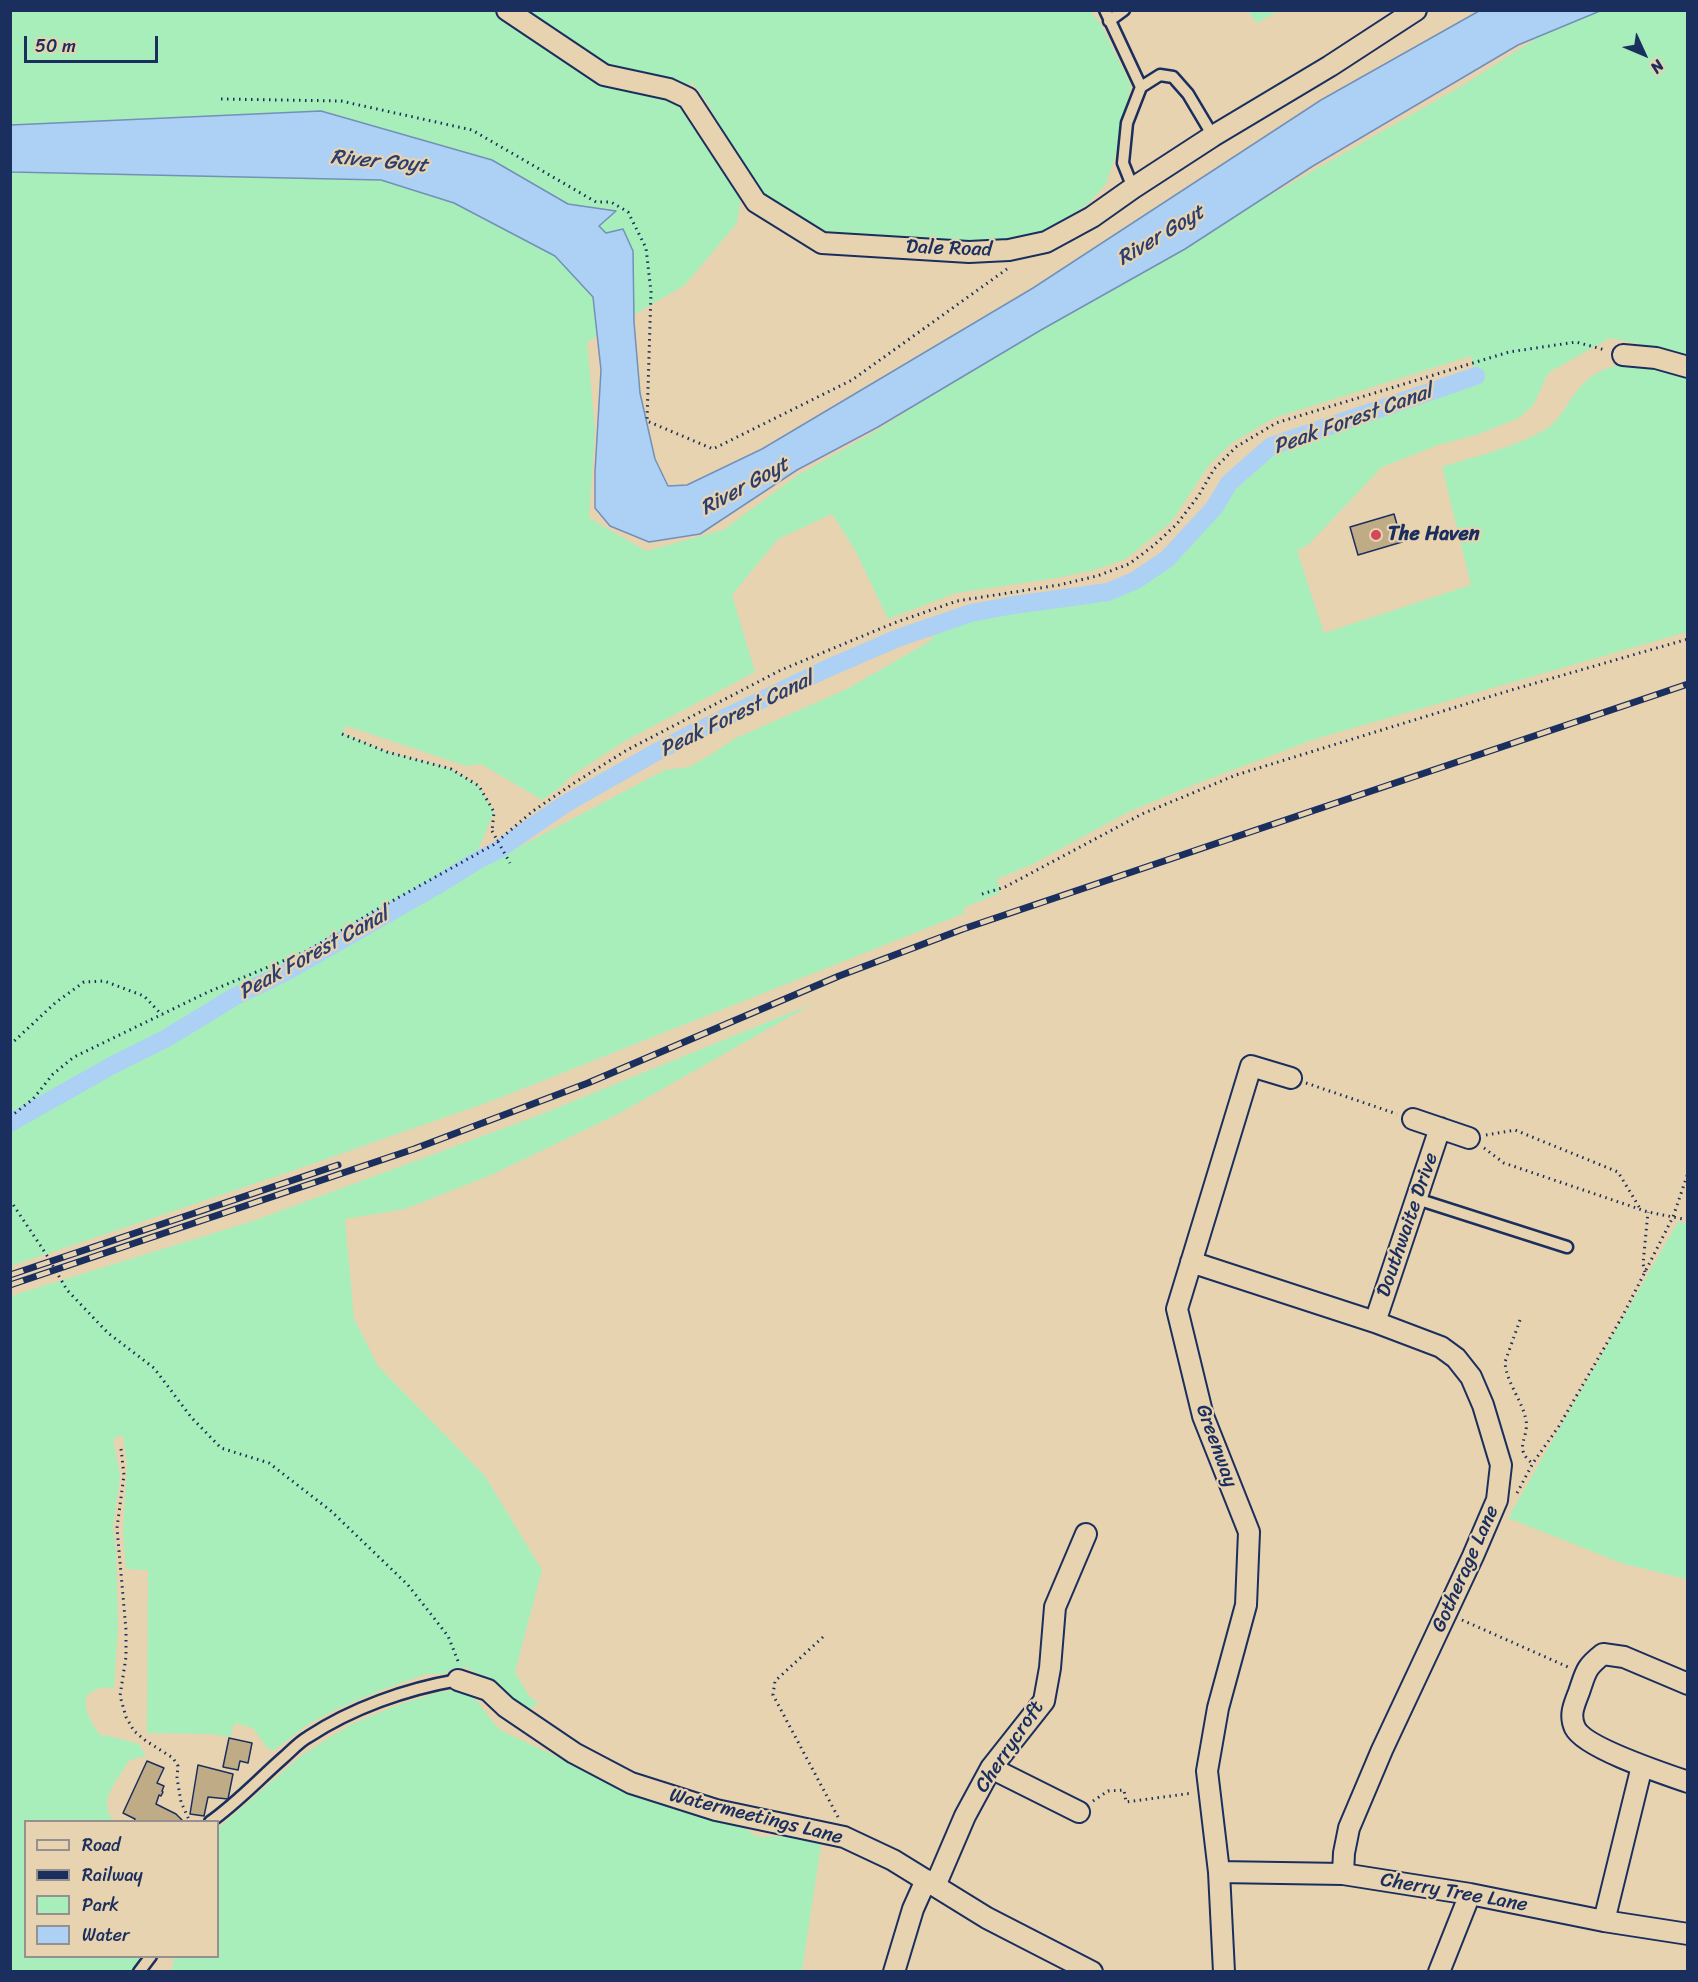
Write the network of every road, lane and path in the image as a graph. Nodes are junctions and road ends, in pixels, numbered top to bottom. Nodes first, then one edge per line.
1 (507, 10) edge
2 (1124, 10) edge
3 (1416, 10) edge
4 (1107, 16) edge
5 (1141, 87) junction
6 (221, 99) dead end
7 (1213, 136) junction
8 (1133, 188) junction
9 (1007, 269) dead end
10 (1623, 355) joint
11 (1688, 367) edge
12 (1688, 639) edge
13 (342, 734) dead end
14 (510, 863) dead end
15 (982, 894) dead end
16 (162, 1015) junction
17 (10, 1045) edge
18 (1291, 1078) joint
19 (10, 1117) edge
20 (1413, 1119) joint
21 (1440, 1128) junction
22 (1469, 1138) junction
23 (1688, 1173) edge
24 (1417, 1199) junction
25 (10, 1200) edge
26 (1641, 1210) junction
27 (1648, 1212) junction
28 (1673, 1217) junction
29 (1688, 1220) edge
30 (1567, 1247) dead end
31 (1191, 1262) junction
32 (1645, 1272) junction
33 (1520, 1320) dead end
34 (1375, 1322) junction
35 (121, 1449) dead end
36 (1533, 1463) junction
37 (1497, 1500) junction
38 (1086, 1534) dead end
39 (1446, 1614) junction
40 (823, 1637) dead end
41 (1585, 1675) junction
42 (458, 1680) junction
43 (1688, 1684) edge
44 (1642, 1766) junction
45 (991, 1768) junction
46 (1688, 1782) edge
47 (1209, 1791) junction
48 (1079, 1812) joint
49 (190, 1820) edge
50 (211, 1820) edge
51 (840, 1836) junction
52 (1219, 1872) junction
53 (1343, 1874) junction
54 (930, 1883) junction
55 (1470, 1894) junction
56 (1604, 1921) junction
57 (1688, 1934) edge
58 (149, 1958) edge
59 (139, 1971) edge
60 (894, 1971) edge
61 (1092, 1971) edge
62 (1224, 1971) edge
63 (1439, 1971) edge

1 - 8 street, Dale Road
2 - 4 lane
3 - 7 street, Dale Road
4 - 5 lane
5 - 7 lane
5 - 8 lane
6 - 9 path
7 - 8 street, Dale Road
10 - 11 street
10 - 16 path
12 - 15 path
13 - 14 path, bridge
16 - 17 path
16 - 19 path
18 - 20 path
18 - 31 street, Greenway
20 - 21 street, Douthwaite Drive
21 - 22 street, Douthwaite Drive
21 - 24 street, Douthwaite Drive
22 - 26 path
22 - 26 path
23 - 28 path
24 - 30 lane
24 - 34 street, Douthwaite Drive
25 - 42 path
26 - 27 path
27 - 28 path
27 - 32 path
28 - 29 path
28 - 32 path
31 - 34 street, Gotherage Lane
31 - 47 street, Greenway
32 - 36 path
33 - 36 path
34 - 37 street, Gotherage Lane
35 - 49 path
36 - 37 path
37 - 39 street, Gotherage Lane
38 - 45 street, Cherrycroft
39 - 41 path
39 - 53 street, Gotherage Lane
40 - 51 path
41 - 43 street
41 - 44 street
42 - 50 lane, Watermeetings Lane
42 - 51 street, Watermeetings Lane
44 - 46 street
44 - 56 street
45 - 48 street
45 - 54 street, Cherrycroft
47 - 48 path
47 - 52 street, Greenway
51 - 54 street, Watermeetings Lane
52 - 53 street, Cherry Tree Lane
52 - 62 street, Greenway
53 - 55 street, Cherry Tree Lane
54 - 60 street, Cherrycroft
54 - 61 street, Watermeetings Lane
55 - 56 street, Cherry Tree Lane
55 - 63 street
56 - 57 street, Cherry Tree Lane
58 - 59 lane

